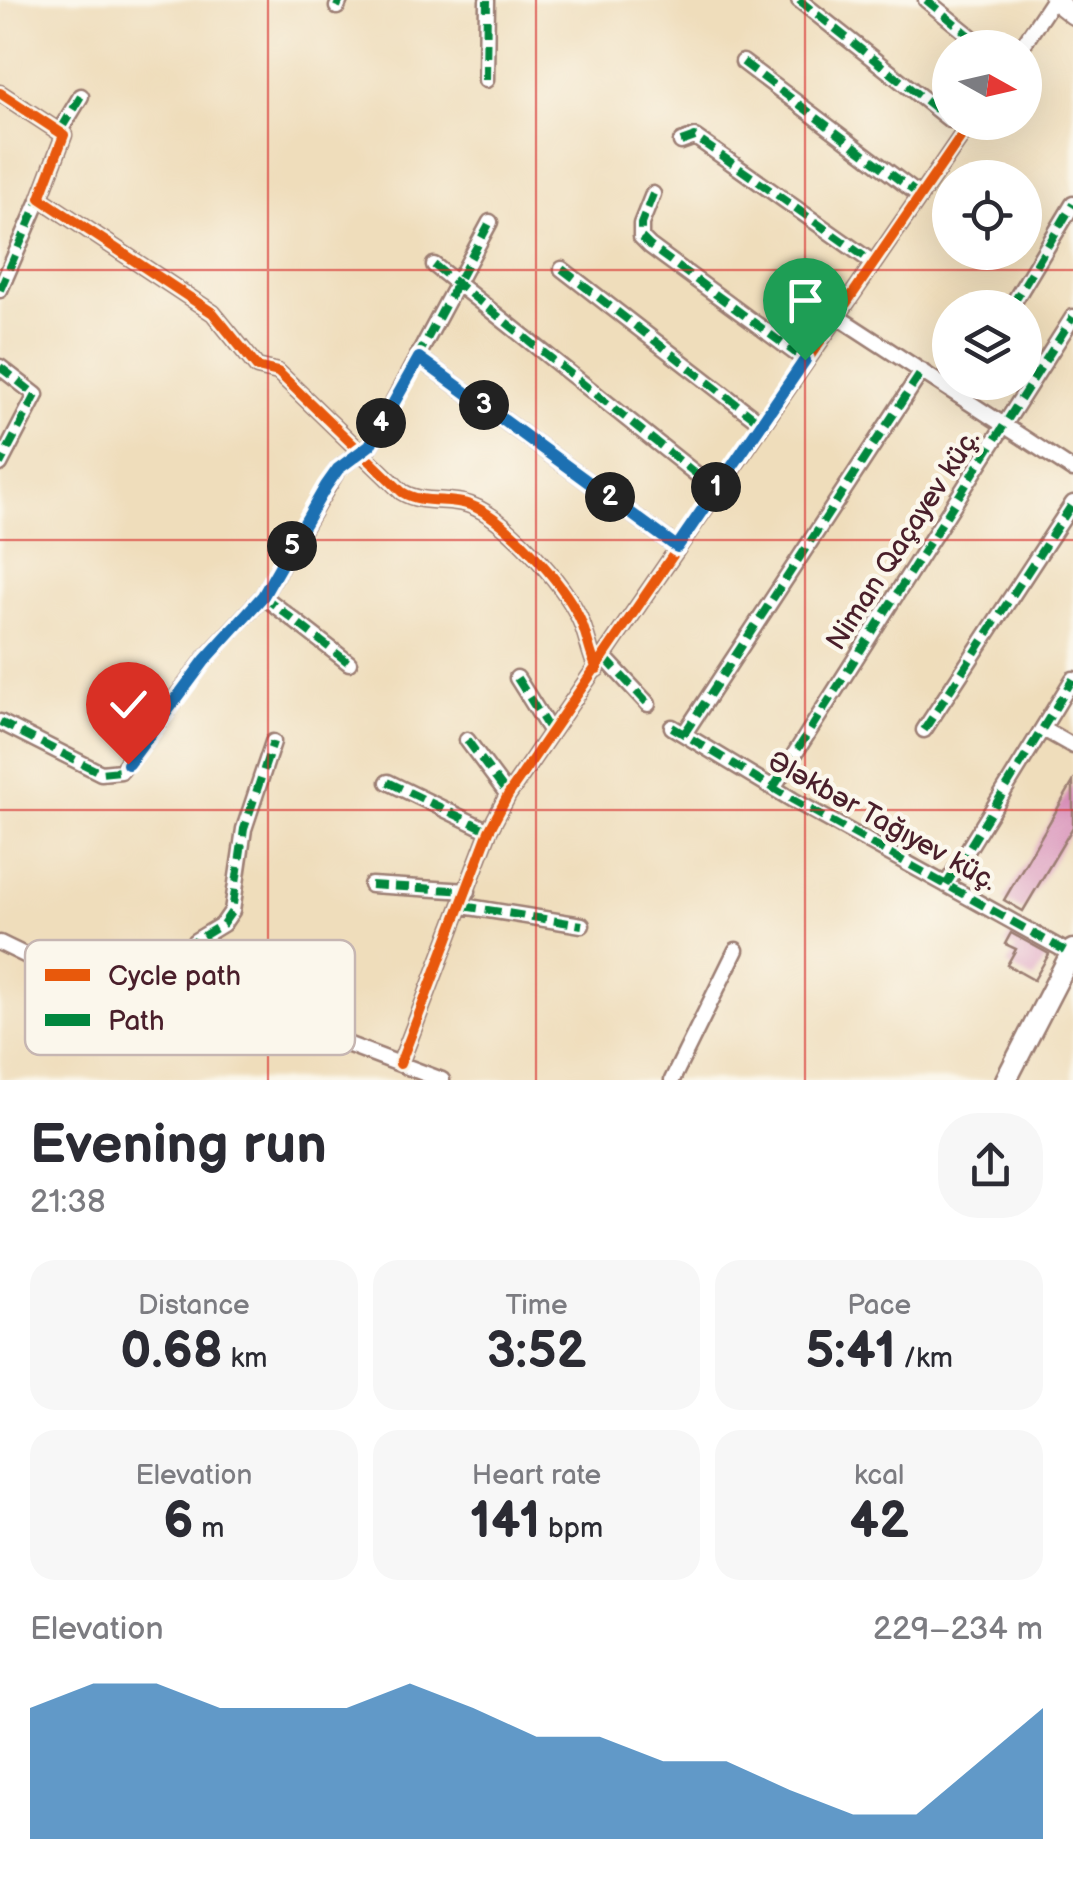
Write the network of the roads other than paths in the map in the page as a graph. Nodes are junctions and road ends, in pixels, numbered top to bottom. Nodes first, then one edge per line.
1 (486, 0) edge
2 (799, 0) edge
3 (926, 0) edge
4 (1053, 0) edge
5 (1073, 14) edge
6 (963, 30) edge
7 (1033, 30) edge
8 (743, 62) dead end
9 (486, 80) dead end
10 (0, 93) edge
11 (81, 96) dead end
12 (932, 102) edge
13 (61, 130) junction
14 (951, 140) edge
15 (681, 142) dead end
16 (653, 194) dead end
17 (919, 195) junction
18 (40, 198) junction
19 (1073, 204) edge
20 (490, 222) dead end
21 (872, 262) junction
22 (434, 265) dead end
23 (562, 269) dead end
24 (460, 285) junction
25 (0, 290) edge
26 (1021, 290) edge
27 (835, 315) junction
28 (1073, 317) edge
29 (419, 358) junction
30 (805, 360) junction
31 (0, 367) edge
32 (922, 372) junction
33 (761, 423) junction
34 (1005, 425) junction
35 (362, 454) junction
36 (0, 464) edge
37 (1073, 470) edge
38 (715, 489) junction
39 (1073, 503) edge
40 (677, 547) junction
41 (263, 596) junction
42 (350, 662) dead end
43 (601, 663) junction
44 (517, 678) dead end
45 (1073, 679) edge
46 (648, 704) dead end
47 (0, 722) edge
48 (1042, 728) junction
49 (924, 730) dead end
50 (551, 732) junction
51 (468, 740) dead end
52 (273, 742) dead end
53 (1073, 746) edge
54 (388, 782) dead end
55 (773, 788) junction
56 (508, 796) junction
57 (489, 830) junction
58 (371, 885) dead end
59 (946, 885) junction
60 (465, 898) junction
61 (582, 925) dead end
62 (197, 940) edge
63 (0, 943) edge
64 (736, 950) dead end
65 (1072, 952) edge
66 (25, 955) edge
67 (355, 1048) edge
68 (400, 1064) junction
69 (442, 1080) edge
70 (672, 1080) edge
71 (1006, 1080) edge

1 - 9 street
2 - 12 street
3 - 6 street
4 - 5 main road
4 - 7 street
8 - 17 street
10 - 13 street
11 - 13 street
13 - 18 street
14 - 17 street
15 - 21 street
16 - 30 street
17 - 21 street
18 - 25 street
18 - 35 street
19 - 26 street
20 - 24 street
21 - 27 street
22 - 24 street
23 - 33 street
24 - 29 street
24 - 38 street
27 - 30 street
27 - 32 street
28 - 34 street, Niman Qaçayev küç.
29 - 35 street
29 - 40 street
30 - 33 street
31 - 36 street
32 - 34 street
32 - 55 street, Ələkbər Tağıyev küç.
33 - 38 street
34 - 37 street
34 - 55 street, Niman Qaçayev küç.
35 - 41 street
35 - 43 street
38 - 40 street
39 - 49 street
40 - 43 street
41 - 42 street
41 - 47 street
43 - 46 street
43 - 50 street
44 - 50 street
45 - 48 street
48 - 53 street
48 - 59 street
50 - 56 street
51 - 56 street
52 - 62 street
54 - 57 street
55 - 59 street, Ələkbər Tağıyev küç.
56 - 57 street
57 - 60 street
58 - 60 street
59 - 65 street, Ələkbər Tağıyev küç.
60 - 61 street
60 - 68 street
63 - 66 street
64 - 70 street
65 - 71 highway
67 - 68 street
68 - 69 street

